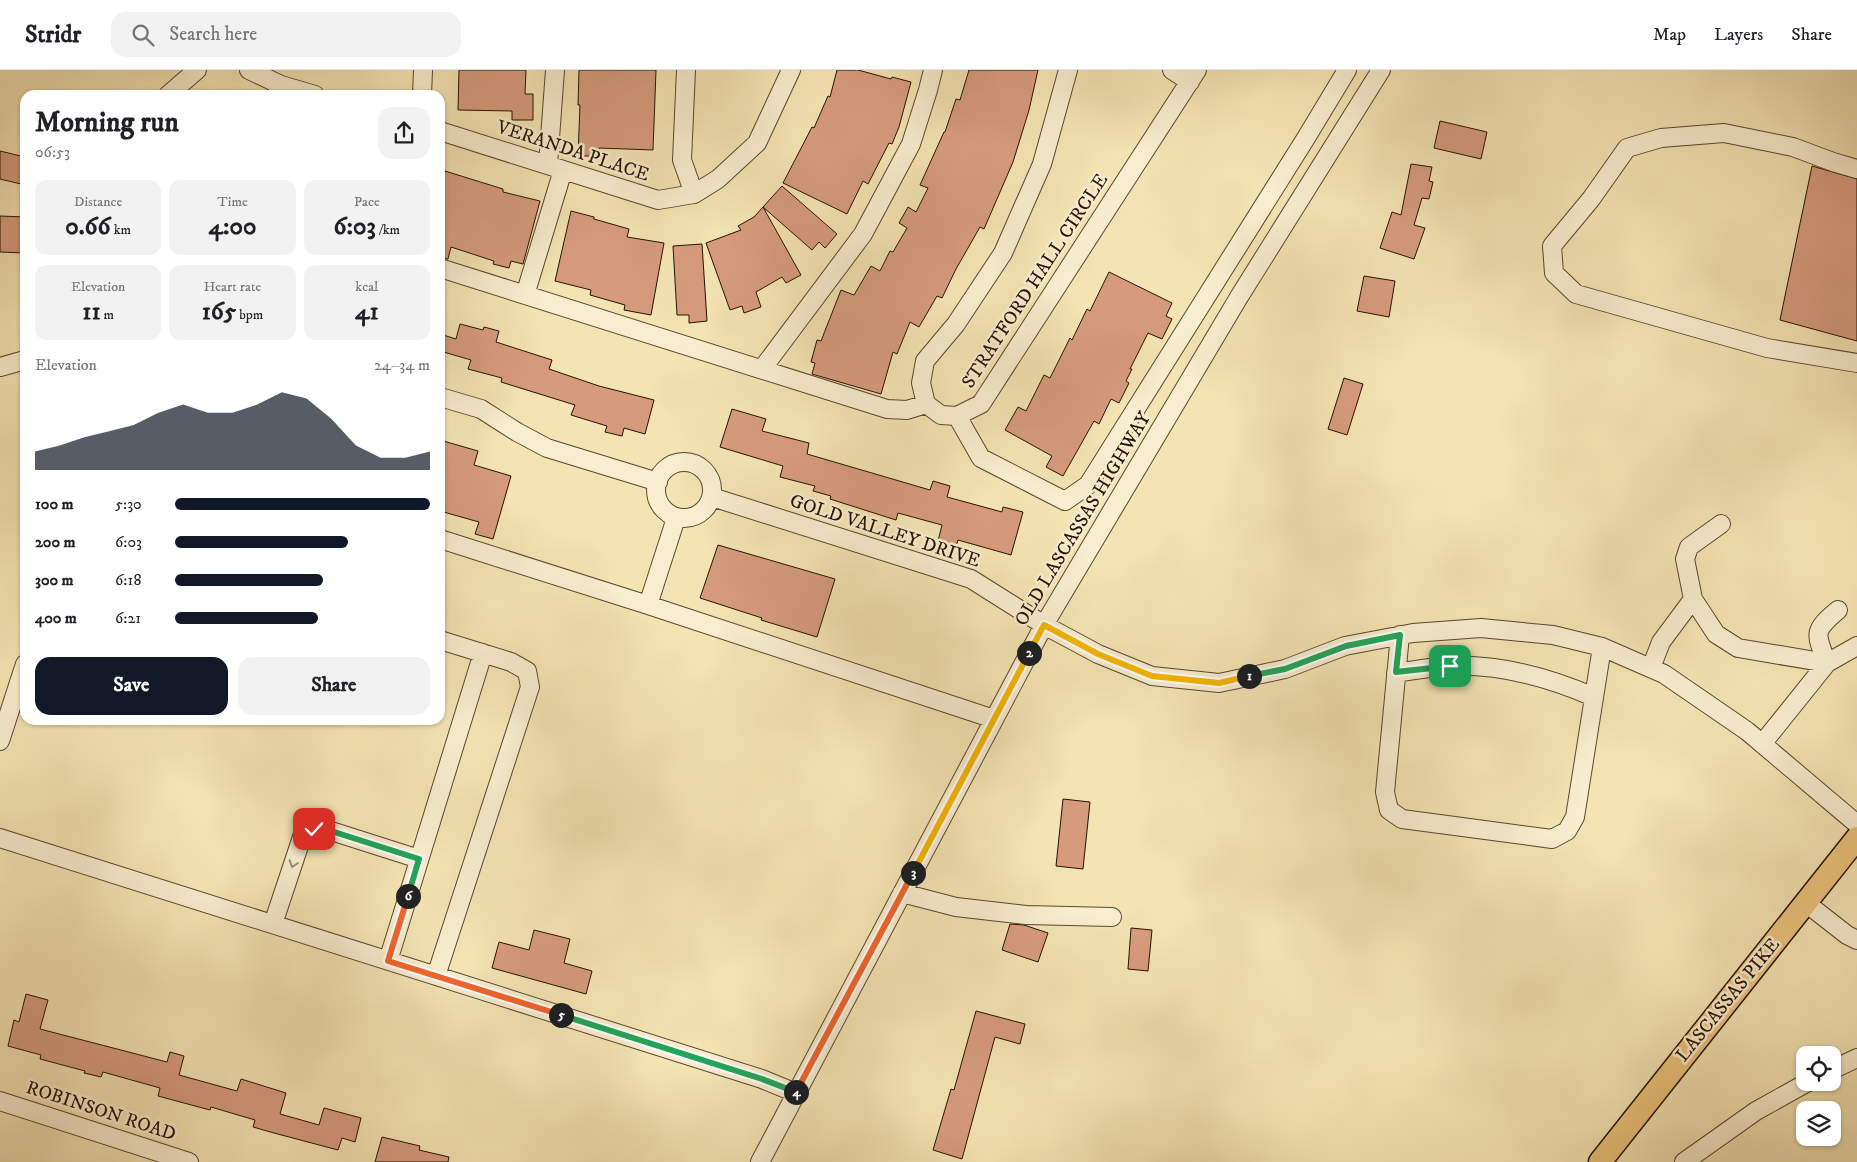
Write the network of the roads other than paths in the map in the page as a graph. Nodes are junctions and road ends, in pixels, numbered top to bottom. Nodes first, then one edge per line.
1 (197, 70) edge
2 (249, 70) edge
3 (423, 70) edge
4 (555, 70) edge
5 (686, 70) edge
6 (791, 70) edge
7 (933, 70) edge
8 (1068, 70) edge
9 (1172, 70) edge
10 (1347, 70) edge
11 (1382, 70) edge
12 (1194, 76) edge
13 (174, 90) edge
14 (296, 90) edge
15 (422, 90) edge
16 (445, 133) edge
17 (556, 167) junction
18 (1857, 169) edge
19 (694, 194) junction
20 (445, 270) edge
21 (525, 295) junction
22 (20, 361) edge
23 (1857, 364) edge
24 (0, 367) edge
25 (762, 369) junction
26 (445, 398) edge
27 (926, 404) junction
28 (957, 416) junction
29 (658, 482) junction
30 (712, 497) junction
31 (676, 518) junction
32 (1721, 524) dead end
33 (445, 541) edge
34 (1694, 599) junction
35 (648, 605) junction
36 (1838, 610) dead end
37 (1044, 625) junction
38 (1400, 635) junction
39 (445, 642) edge
40 (1857, 646) edge
41 (1602, 647) junction
42 (482, 653) junction
43 (1827, 663) junction
44 (1651, 668) junction
45 (1396, 672) junction
46 (20, 679) edge
47 (1594, 697) junction
48 (994, 719) junction
49 (0, 741) edge
50 (1762, 744) junction
51 (1857, 824) edge
52 (0, 838) edge
53 (1857, 838) edge
54 (419, 859) junction
55 (902, 893) junction
56 (1806, 903) junction
57 (1112, 917) dead end
58 (273, 924) junction
59 (1857, 940) edge
60 (388, 961) junction
61 (436, 976) junction
62 (1857, 1058) edge
63 (1841, 1066) edge
64 (1796, 1089) edge
65 (796, 1093) junction
66 (0, 1101) edge
67 (189, 1162) edge
68 (760, 1162) edge
69 (1600, 1162) edge
70 (1684, 1162) edge

1 - 13 street
2 - 14 street
3 - 15 street
4 - 17 street
5 - 19 street
6 - 19 street
7 - 25 street
8 - 27 street
9 - 12 street
10 - 28 street
11 - 37 street, OLD LASCASSAS HIGHWAY
12 - 28 street, STRATFORD HALL CIRCLE
16 - 17 street, VERANDA PLACE
17 - 19 street, VERANDA PLACE
17 - 21 street
18 - 23 street
20 - 21 street
21 - 25 street
22 - 24 street
25 - 27 street
26 - 29 street
27 - 28 street
29 - 30 street
29 - 31 street
30 - 31 street
30 - 37 street, GOLD VALLEY DRIVE
31 - 35 street
32 - 34 street
33 - 35 street
34 - 43 street
34 - 44 street
35 - 48 street
36 - 43 street
37 - 38 street, GOLD VALLEY DRIVE
37 - 48 street, OLD LASCASSAS HIGHWAY
38 - 41 street, GOLD VALLEY DRIVE
38 - 45 street
39 - 42 street
40 - 43 street
41 - 44 street, GOLD VALLEY DRIVE
41 - 47 street
42 - 54 street
42 - 61 street
43 - 50 street
44 - 50 street, GOLD VALLEY DRIVE
45 - 47 street
45 - 47 street
46 - 49 street
48 - 55 street, OLD LASCASSAS HIGHWAY
50 - 51 street, GOLD VALLEY DRIVE
52 - 58 street
53 - 56 main road, LASCASSAS PIKE
54 -> 58 street
54 - 60 street
55 - 57 street
55 - 65 street, OLD LASCASSAS HIGHWAY
56 - 59 street
56 - 69 main road, LASCASSAS PIKE
58 - 60 street
60 - 61 street
61 - 65 street
62 - 63 street
64 - 70 street
65 - 68 street, OLD LASCASSAS HIGHWAY
66 - 67 street, ROBINSON ROAD

